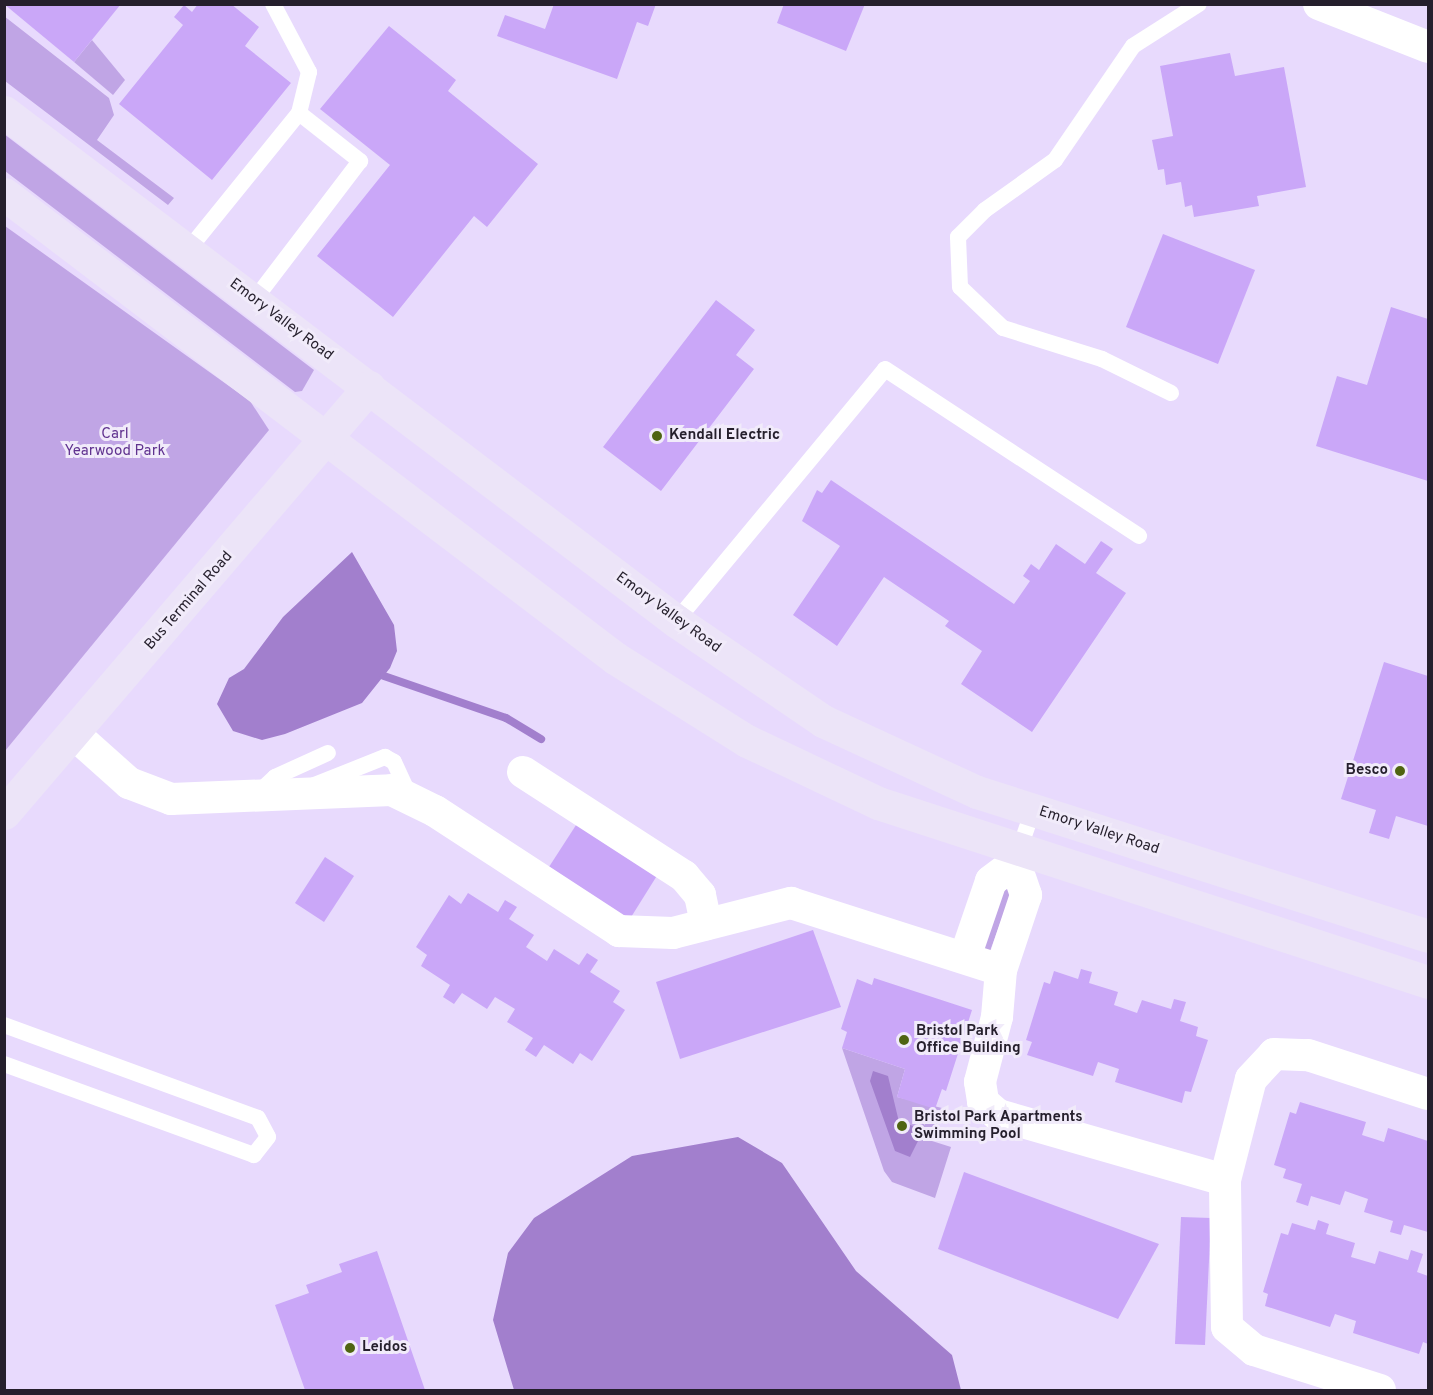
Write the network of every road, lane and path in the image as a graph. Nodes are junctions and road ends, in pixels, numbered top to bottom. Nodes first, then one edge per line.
1 (273, 4) edge
2 (1199, 4) edge
3 (1318, 4) edge
4 (1428, 47) edge
5 (4, 112) edge
6 (299, 112) junction
7 (4, 194) edge
8 (188, 250) junction
9 (254, 300) junction
10 (369, 387) junction
11 (1172, 393) dead end
12 (328, 438) junction
13 (1139, 536) dead end
14 (676, 621) junction
15 (74, 734) junction
16 (328, 753) dead end
17 (524, 772) dead end
18 (255, 796) junction
19 (1033, 810) junction
20 (4, 813) edge
21 (1017, 857) junction
22 (706, 924) junction
23 (1428, 936) edge
24 (964, 957) junction
25 (1001, 970) junction
26 (1428, 982) edge
27 (4, 1025) edge
28 (4, 1064) edge
29 (1428, 1094) edge
30 (1225, 1180) junction
31 (1380, 1390) edge

1 - 6 lane
2 - 11 lane
3 - 4 street
5 - 8 main road, Emory Valley Road
6 - 8 lane
6 - 9 lane
7 - 12 main road
8 - 9 main road, Emory Valley Road
9 - 10 main road, Emory Valley Road
10 - 12 main road, Bus Terminal Road
10 - 14 main road, Emory Valley Road
12 - 15 main road, Bus Terminal Road
12 - 21 main road
13 - 14 lane
14 - 19 main road, Emory Valley Road
15 - 18 street
15 - 20 main road, Bus Terminal Road
16 - 18 lane
17 - 22 street
18 - 22 street
19 - 21 lane
19 - 23 main road, Emory Valley Road
21 - 24 street
21 - 25 street
21 - 26 main road
22 - 24 street
24 - 25 street
25 - 30 street
27 - 28 lane
29 - 30 street
30 - 31 street

